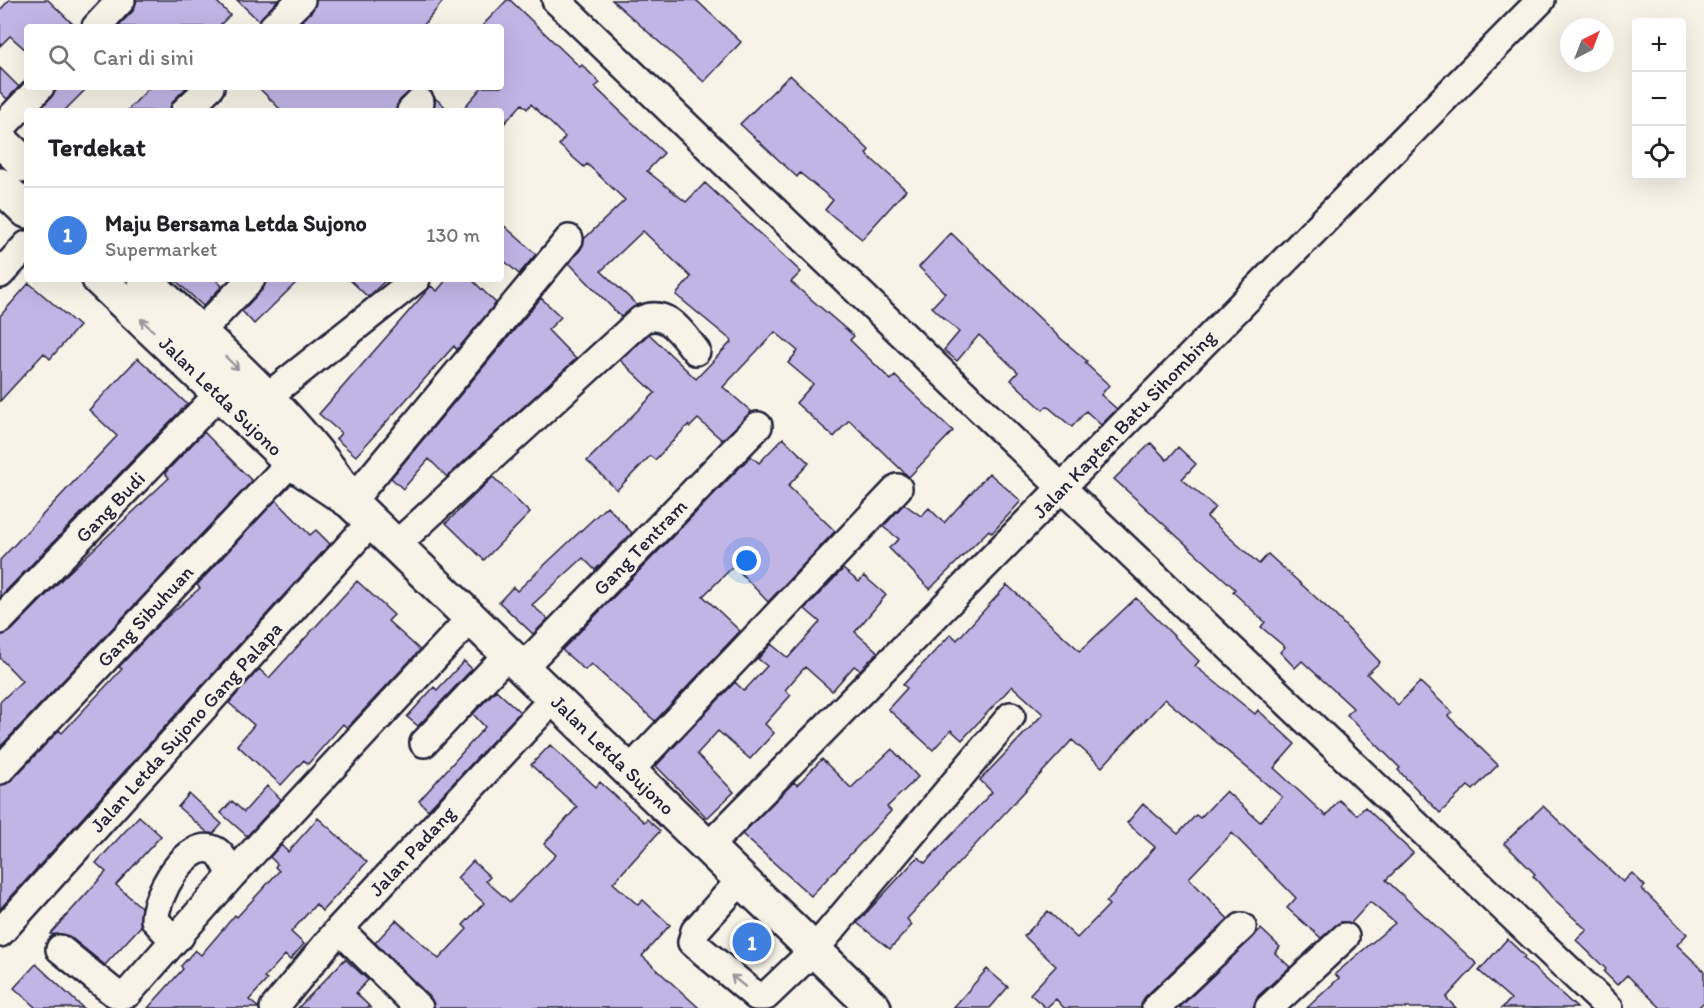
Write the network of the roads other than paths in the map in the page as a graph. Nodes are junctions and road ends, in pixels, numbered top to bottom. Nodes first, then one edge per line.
1 (122, 0) edge
2 (301, 0) edge
3 (556, 0) edge
4 (1540, 0) edge
5 (99, 24) edge
6 (276, 24) edge
7 (37, 90) edge
8 (207, 90) edge
9 (188, 108) edge
10 (0, 129) edge
11 (0, 140) edge
12 (24, 163) edge
13 (0, 185) edge
14 (24, 208) edge
15 (569, 239) dead end
16 (24, 248) edge
17 (0, 274) edge
18 (102, 282) edge
19 (147, 282) edge
20 (248, 282) edge
21 (412, 282) edge
22 (200, 333) junction
23 (696, 351) dead end
24 (219, 394) junction
25 (267, 398) junction
26 (758, 426) dead end
27 (300, 453) junction
28 (1062, 488) junction
29 (898, 489) dead end
30 (361, 511) junction
31 (396, 545) junction
32 (471, 618) junction
33 (0, 620) edge
34 (515, 660) junction
35 (554, 698) junction
36 (1011, 716) dead end
37 (424, 743) dead end
38 (0, 770) edge
39 (629, 771) junction
40 (708, 847) junction
41 (232, 874) junction
42 (741, 880) junction
43 (1242, 927) dead end
44 (339, 929) junction
45 (0, 933) edge
46 (180, 936) junction
47 (1345, 937) dead end
48 (60, 949) dead end
49 (814, 950) junction
50 (274, 1008) edge
51 (418, 1008) edge
52 (874, 1008) edge
53 (1156, 1008) edge
54 (1269, 1008) edge
55 (1609, 1008) edge

1 - 5 street
2 - 6 street
3 - 28 street
4 - 28 street, Jalan Kapten Batu Sihombing
7 - 10 street
8 - 9 street
11 - 12 highway
13 - 14 highway
15 - 30 street, Jalan Letda Sujono Gang Palapa
16 - 17 street
24 -> 18 highway, Jalan Letda Sujono
19 - 22 highway, Jalan Letda Sujono
20 - 22 street
21 - 25 street
22 -> 25 highway, Jalan Letda Sujono
23 - 31 street
24 - 27 highway, Jalan Letda Sujono
24 - 33 street, Gang Budi
25 - 27 highway, Jalan Letda Sujono
26 - 34 street, Gang Tentram
27 - 30 highway, Jalan Letda Sujono
27 - 38 street, Gang Sibuhuan
28 - 40 street, Jalan Kapten Batu Sihombing
28 - 55 street
29 - 39 street
30 - 31 highway, Jalan Letda Sujono
30 - 45 street, Jalan Letda Sujono Gang Palapa
31 - 32 highway, Jalan Letda Sujono
32 - 34 highway, Jalan Letda Sujono
32 - 41 street
34 - 35 highway, Jalan Letda Sujono
34 - 37 street, Gang Tentram
35 - 39 highway, Jalan Letda Sujono
35 - 44 street, Jalan Padang
36 - 49 street
39 - 40 highway, Jalan Letda Sujono
40 - 42 highway, Jalan Letda Sujono
41 - 46 street
41 - 46 street
42 - 49 highway, Jalan Letda Sujono
49 -> 42 street
43 - 53 street
44 - 50 street, Jalan Padang
44 - 51 street
46 - 48 street
47 - 54 street
49 - 52 highway, Jalan Letda Sujono

